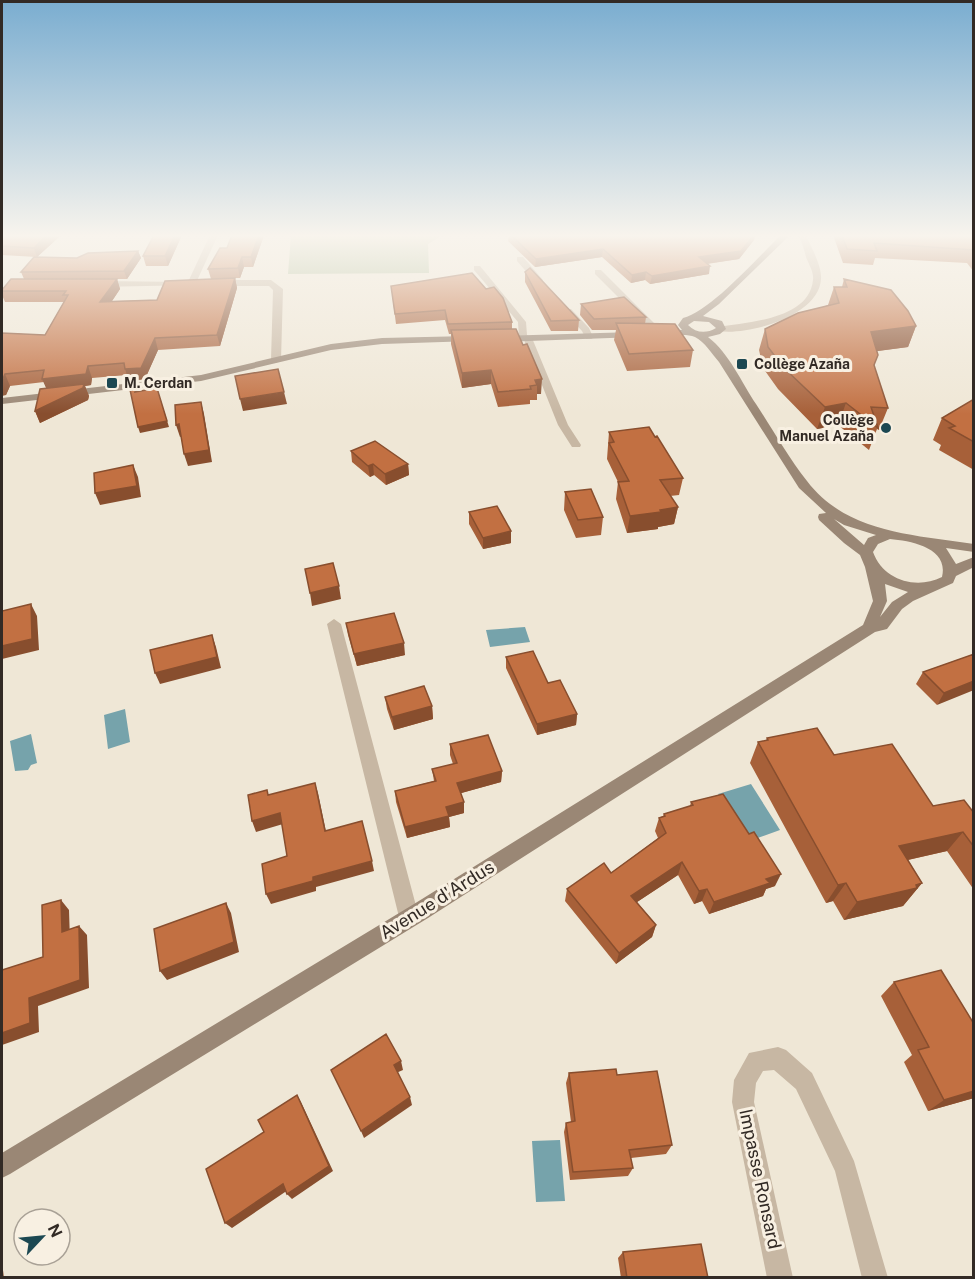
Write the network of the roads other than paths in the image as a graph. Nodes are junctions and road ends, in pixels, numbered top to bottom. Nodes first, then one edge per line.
1 (278, 295) edge
2 (499, 295) edge
3 (621, 295) edge
4 (724, 295) edge
5 (810, 295) edge
6 (716, 302) junction
7 (564, 307) edge
8 (694, 318) junction
9 (684, 322) junction
10 (719, 328) junction
11 (660, 332) junction
12 (694, 333) junction
13 (589, 337) junction
14 (525, 338) junction
15 (476, 339) edge
16 (488, 339) edge
17 (276, 360) junction
18 (723, 361) junction
19 (2, 401) edge
20 (576, 445) dead end
21 (803, 485) junction
22 (889, 535) junction
23 (923, 540) junction
24 (974, 548) edge
25 (866, 552) junction
26 (974, 561) edge
27 (872, 567) junction
28 (951, 573) junction
29 (930, 589) junction
30 (334, 624) dead end
31 (870, 628) junction
32 (409, 917) junction
33 (2, 1166) edge
34 (780, 1278) edge
35 (874, 1278) edge

1 - 17 street
2 - 14 lane
3 - 11 lane
4 - 6 street
5 - 10 lane
6 - 8 street
6 - 10 street
7 - 13 lane
8 - 9 street
8 - 10 street
9 - 11 street
9 - 12 street
10 - 12 street
10 - 18 street
11 - 12 street
11 - 13 street
12 - 18 street
13 - 14 street
14 - 16 street
14 - 20 lane
15 - 17 street
17 - 19 street
18 - 21 street
21 - 22 street
21 - 25 street
22 - 23 street
22 - 25 street
23 - 24 street
23 - 28 street
25 - 27 street
26 - 28 street
27 - 29 street
27 - 31 street
28 - 29 street
29 - 31 street, Avenue d'Ardus
30 - 32 street
31 - 32 street, Avenue d'Ardus
32 - 33 street, Avenue d'Ardus
34 - 35 street, Impasse Ronsard

